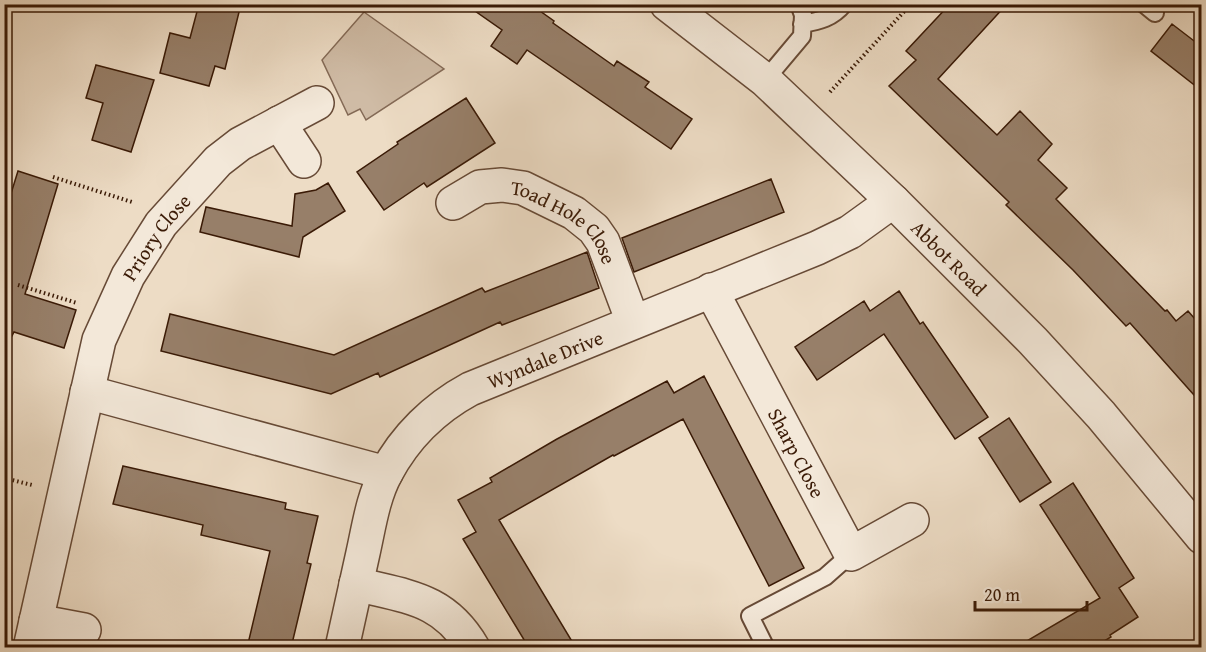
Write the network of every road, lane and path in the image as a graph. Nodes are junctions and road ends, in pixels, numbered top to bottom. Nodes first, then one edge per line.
1 (667, 4) edge
2 (799, 4) edge
3 (844, 4) edge
4 (911, 4) edge
5 (802, 24) junction
6 (765, 80) junction
7 (317, 103) dead end
8 (807, 118) junction
9 (279, 123) junction
10 (304, 161) dead end
11 (53, 177) dead end
12 (893, 201) junction
13 (453, 203) dead end
14 (170, 214) junction
15 (18, 285) dead end
16 (711, 290) junction
17 (110, 313) junction
18 (633, 321) junction
19 (87, 392) junction
20 (386, 473) junction
21 (912, 520) dead end
22 (1202, 537) edge
23 (851, 554) junction
24 (356, 584) junction
25 (84, 630) dead end
26 (33, 634) edge
27 (342, 648) edge
28 (473, 648) edge
29 (766, 648) edge

1 - 6 street, Abbot Road
2 - 5 lane
3 - 5 lane
4 - 8 path
5 - 6 lane
6 - 8 street, Abbot Road
7 - 9 street, Priory Close
8 - 12 street, Abbot Road
9 - 10 street
9 - 14 street, Priory Close
11 - 14 path
12 - 16 street, Wyndale Drive
12 - 22 street, Abbot Road
13 - 18 street, Toad Hole Close
14 - 17 street, Priory Close
15 - 17 path
16 - 18 street, Wyndale Drive
16 - 23 street, Sharp Close
17 - 19 street, Priory Close
18 - 20 street, Wyndale Drive
19 - 20 street
19 - 26 street, Priory Close
20 - 24 street, Wyndale Drive
21 - 23 street
23 - 29 lane
24 - 27 street, Wyndale Drive
24 - 28 street
25 - 26 street, Priory Close

